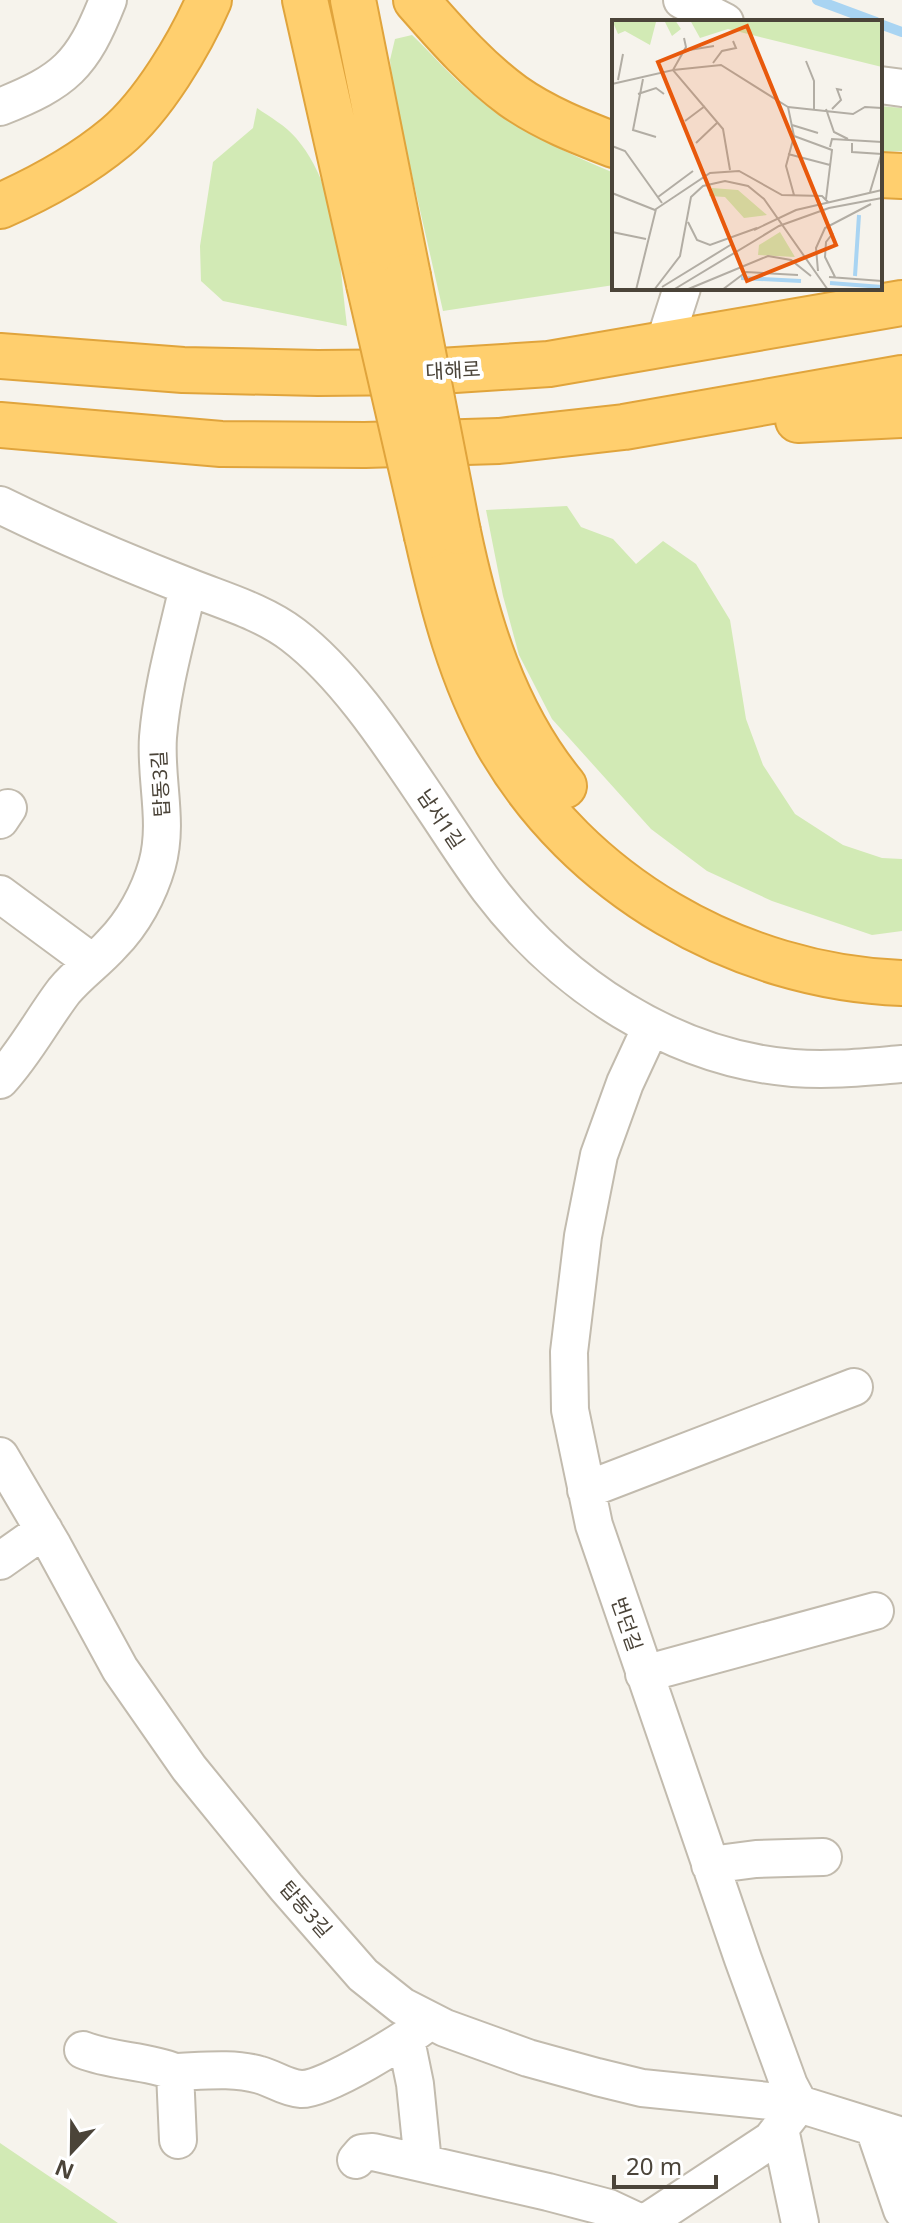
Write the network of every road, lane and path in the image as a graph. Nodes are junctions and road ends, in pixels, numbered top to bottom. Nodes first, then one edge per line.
1 (108, 0) edge
2 (209, 0) edge
3 (305, 0) edge
4 (353, 0) edge
5 (416, 0) edge
6 (682, 0) edge
7 (721, 20) edge
8 (882, 85) edge
9 (902, 88) edge
10 (0, 107) edge
11 (612, 144) edge
12 (882, 175) edge
13 (902, 176) edge
14 (0, 206) edge
15 (388, 280) junction
16 (681, 290) edge
17 (902, 303) edge
18 (664, 344) junction
19 (0, 356) edge
20 (902, 378) edge
21 (902, 415) edge
22 (0, 425) edge
23 (624, 427) junction
24 (0, 505) edge
25 (442, 534) junction
26 (188, 587) junction
27 (0, 894) edge
28 (902, 953) edge
29 (92, 962) junction
30 (902, 983) edge
31 (651, 1027) junction
32 (902, 1064) edge
33 (0, 1080) edge
34 (854, 1387) dead end
35 (0, 1456) edge
36 (586, 1490) junction
37 (44, 1530) junction
38 (0, 1561) edge
39 (875, 1611) dead end
40 (644, 1674) junction
41 (823, 1857) dead end
42 (710, 1865) junction
43 (418, 2030) junction
44 (83, 2050) dead end
45 (175, 2072) junction
46 (790, 2116) junction
47 (888, 2132) edge
48 (178, 2140) dead end
49 (356, 2160) dead end
50 (423, 2163) junction
51 (902, 2210) edge
52 (643, 2223) edge
53 (800, 2223) edge

1 - 10 street
2 - 14 highway
3 - 15 highway
4 - 15 highway
5 - 11 highway
6 - 7 street
8 - 9 street
12 - 13 highway
15 - 25 highway, bridge
16 - 18 street
17 - 18 highway, 대해로
18 - 19 highway, 대해로
20 - 23 highway
21 - 23 highway
22 - 23 highway
24 - 26 street, 남서1길
25 - 28 highway
25 - 30 highway
26 - 29 street, 탑동3길
26 - 31 street, 남서1길
27 - 29 street
29 - 33 street, 탑동3길
31 - 32 street, 남서1길
31 - 36 street, 번던길
34 - 36 street
35 - 37 street, 탑동3길
36 - 40 street, 번던길
37 - 38 street
37 - 43 street, 탑동3길
39 - 40 street
40 - 42 street, 번던길
41 - 42 street
42 - 46 street, 번던길
43 - 45 street
43 - 46 street, 탑동3길
43 - 50 street
44 - 45 street
45 - 48 street
46 - 47 street
46 - 52 street
46 - 53 street, 번던길
47 - 51 street
49 - 50 street
50 - 52 street

